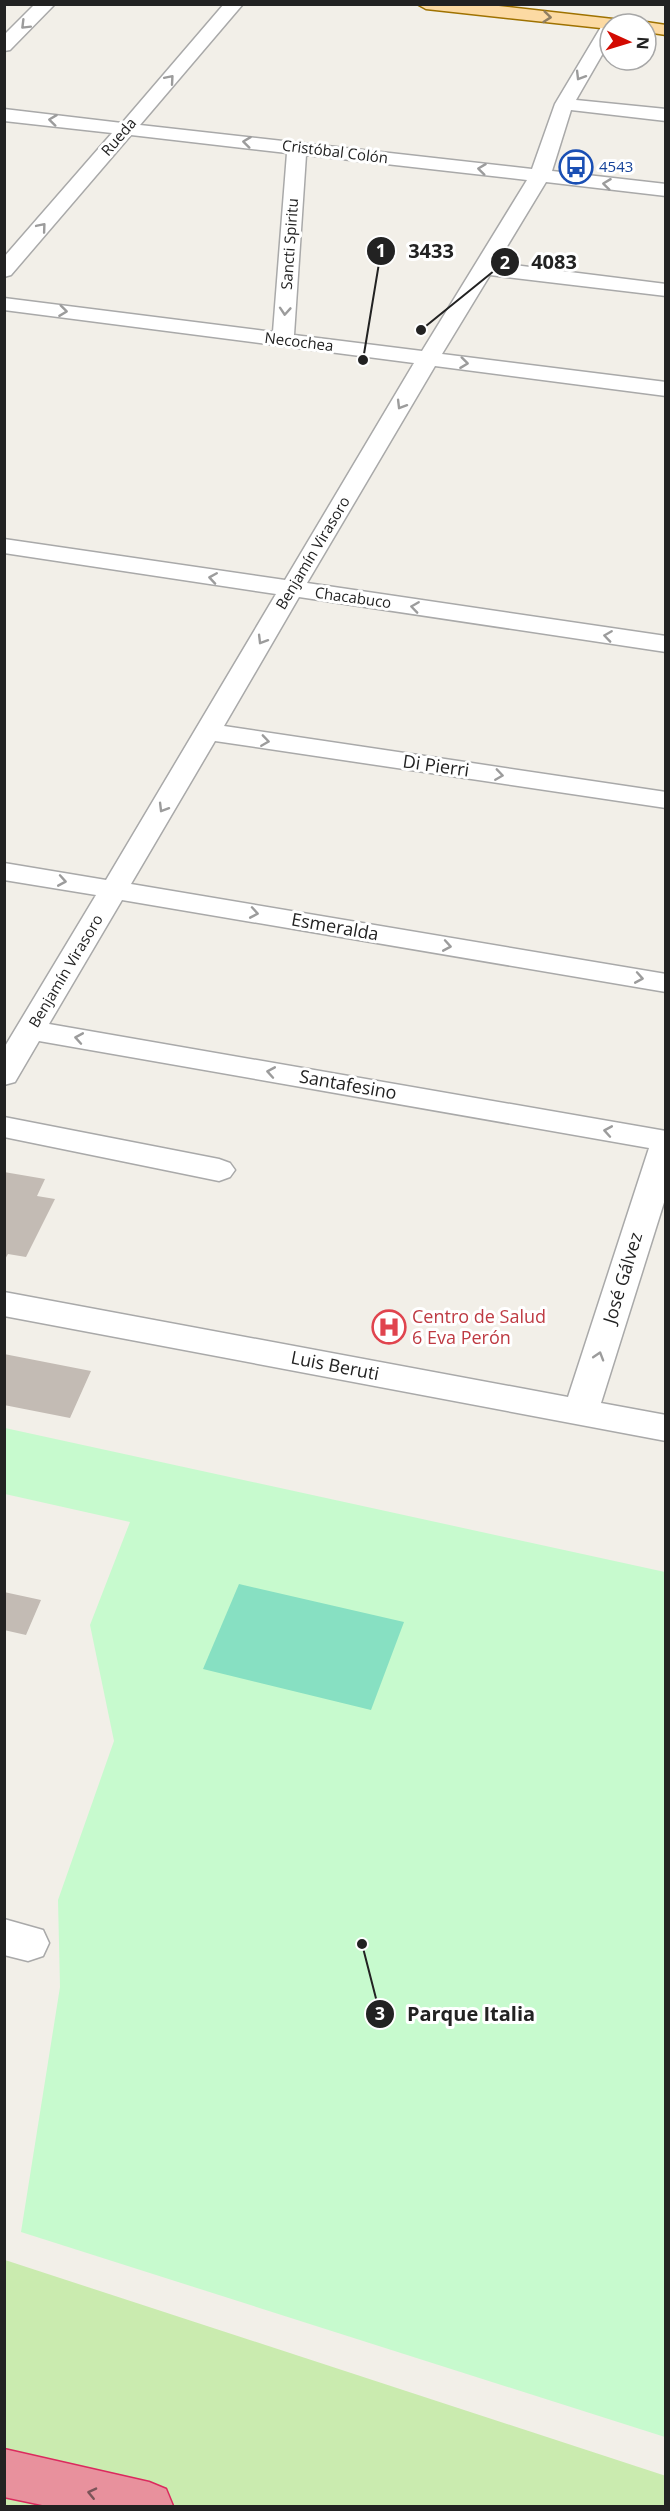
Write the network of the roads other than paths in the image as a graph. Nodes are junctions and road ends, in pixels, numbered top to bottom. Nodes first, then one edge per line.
1 (46, 4) edge
2 (234, 4) edge
3 (426, 4) edge
4 (455, 6) edge
5 (598, 20) edge
6 (4, 46) edge
7 (598, 46) edge
8 (564, 104) junction
9 (4, 114) edge
10 (666, 115) edge
11 (126, 128) junction
12 (297, 148) junction
13 (540, 176) junction
14 (666, 190) edge
15 (484, 268) junction
16 (4, 271) edge
17 (666, 290) edge
18 (4, 304) edge
19 (283, 340) junction
20 (428, 359) junction
21 (666, 389) edge
22 (4, 546) edge
23 (292, 589) junction
24 (666, 644) edge
25 (207, 732) junction
26 (666, 800) edge
27 (4, 871) edge
28 (114, 890) junction
29 (666, 983) edge
30 (31, 1030) junction
31 (6, 1071) edge
32 (4, 1127) edge
33 (666, 1142) edge
34 (219, 1170) dead end
35 (4, 1304) edge
36 (581, 1412) junction
37 (666, 1428) edge
38 (4, 2473) edge
39 (149, 2506) edge

1 -> 6 street
11 -> 2 street, Rueda
3 - 4 main road
4 -> 5 main road
7 -> 8 street, Benjamín Virasoro
8 - 10 street
8 - 13 street, Benjamín Virasoro
11 -> 9 street, Cristóbal Colón
12 -> 11 street, Cristóbal Colón
16 -> 11 street, Rueda
13 -> 12 street, Cristóbal Colón
12 -> 19 street, Sancti Spiritu
14 -> 13 street, Cristóbal Colón
13 - 15 street, Benjamín Virasoro
15 - 17 street
15 - 20 street, Benjamín Virasoro
18 -> 19 street, Necochea
19 - 20 street, Necochea
20 -> 21 street, Necochea
20 -> 23 street, Benjamín Virasoro
23 -> 22 street, Chacabuco
24 -> 23 street, Chacabuco
23 -> 25 street, Benjamín Virasoro
25 -> 26 street, Di Pierri
25 -> 28 street, Benjamín Virasoro
27 -> 28 street, Esmeralda
28 -> 29 street, Esmeralda
28 - 30 street, Benjamín Virasoro
30 - 31 street, Benjamín Virasoro
33 -> 30 street, Santafesino
32 - 34 street
36 -> 33 street, José Gálvez
35 - 36 street, Luis Beruti
36 - 37 street, Luis Beruti
39 -> 38 highway

